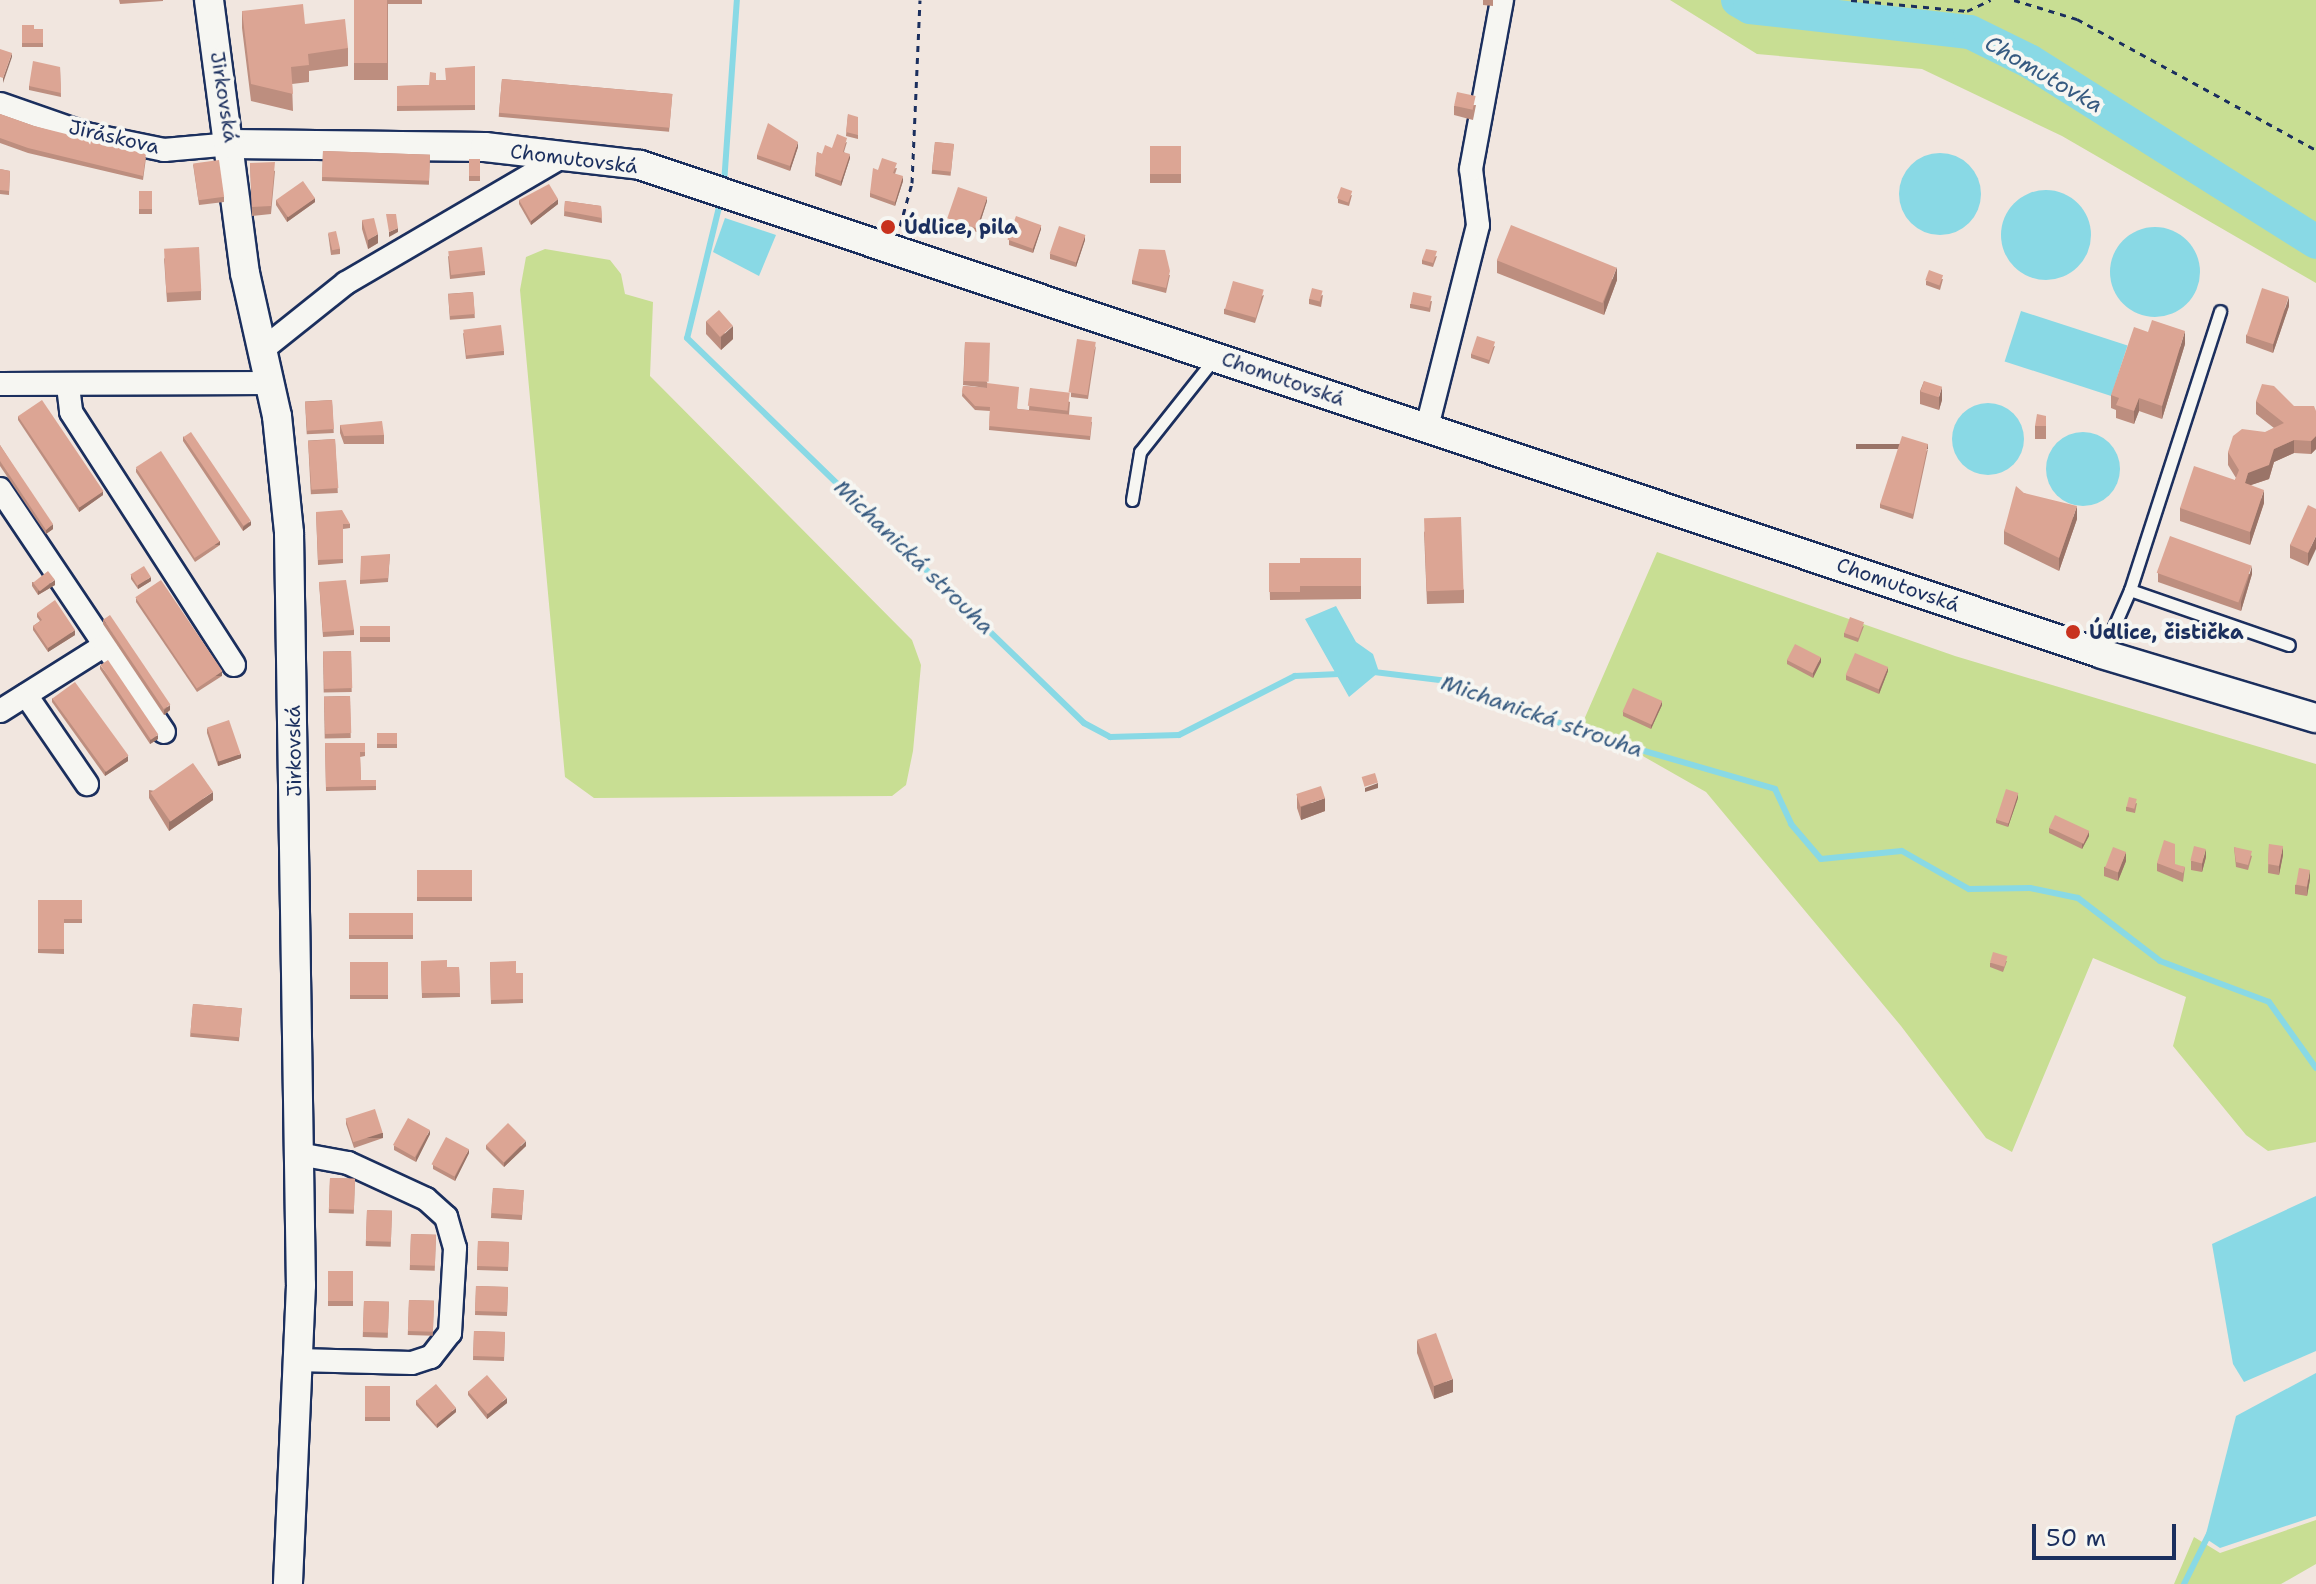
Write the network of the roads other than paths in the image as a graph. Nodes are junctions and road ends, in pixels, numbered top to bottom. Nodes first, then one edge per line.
1 (209, 0) edge
2 (1502, 0) edge
3 (0, 104) edge
4 (232, 144) junction
5 (562, 157) junction
6 (2220, 311) dead end
7 (262, 350) junction
8 (1216, 356) junction
9 (270, 383) junction
10 (0, 384) edge
11 (68, 386) junction
12 (1427, 427) junction
13 (1, 494) edge
14 (1132, 500) dead end
15 (2130, 590) junction
16 (105, 645) junction
17 (2289, 645) dead end
18 (2102, 654) junction
19 (234, 665) dead end
20 (26, 695) junction
21 (0, 711) edge
22 (2316, 718) edge
23 (164, 732) dead end
24 (87, 784) dead end
25 (299, 1154) junction
26 (297, 1360) junction
27 (288, 1584) edge

1 - 4 street, Jirkovská
2 - 12 street
3 - 4 street, Jiráskova
4 - 5 street, Chomutovská
4 - 7 street, Jirkovská
5 - 7 street
5 - 8 street, Chomutovská
6 - 15 lane
7 - 9 street, Jirkovská
8 - 12 street, Chomutovská
8 - 14 lane
9 - 11 street
9 - 25 street, Jirkovská
10 - 11 street
11 - 19 street
12 - 18 street, Chomutovská
13 - 16 street
15 - 17 lane
15 - 18 lane
16 - 20 street
16 - 23 street
18 - 22 street, Chomutovská
20 - 21 street
20 - 24 street
25 - 26 street, Jirkovská
25 - 26 street
26 - 27 street, Jirkovská

